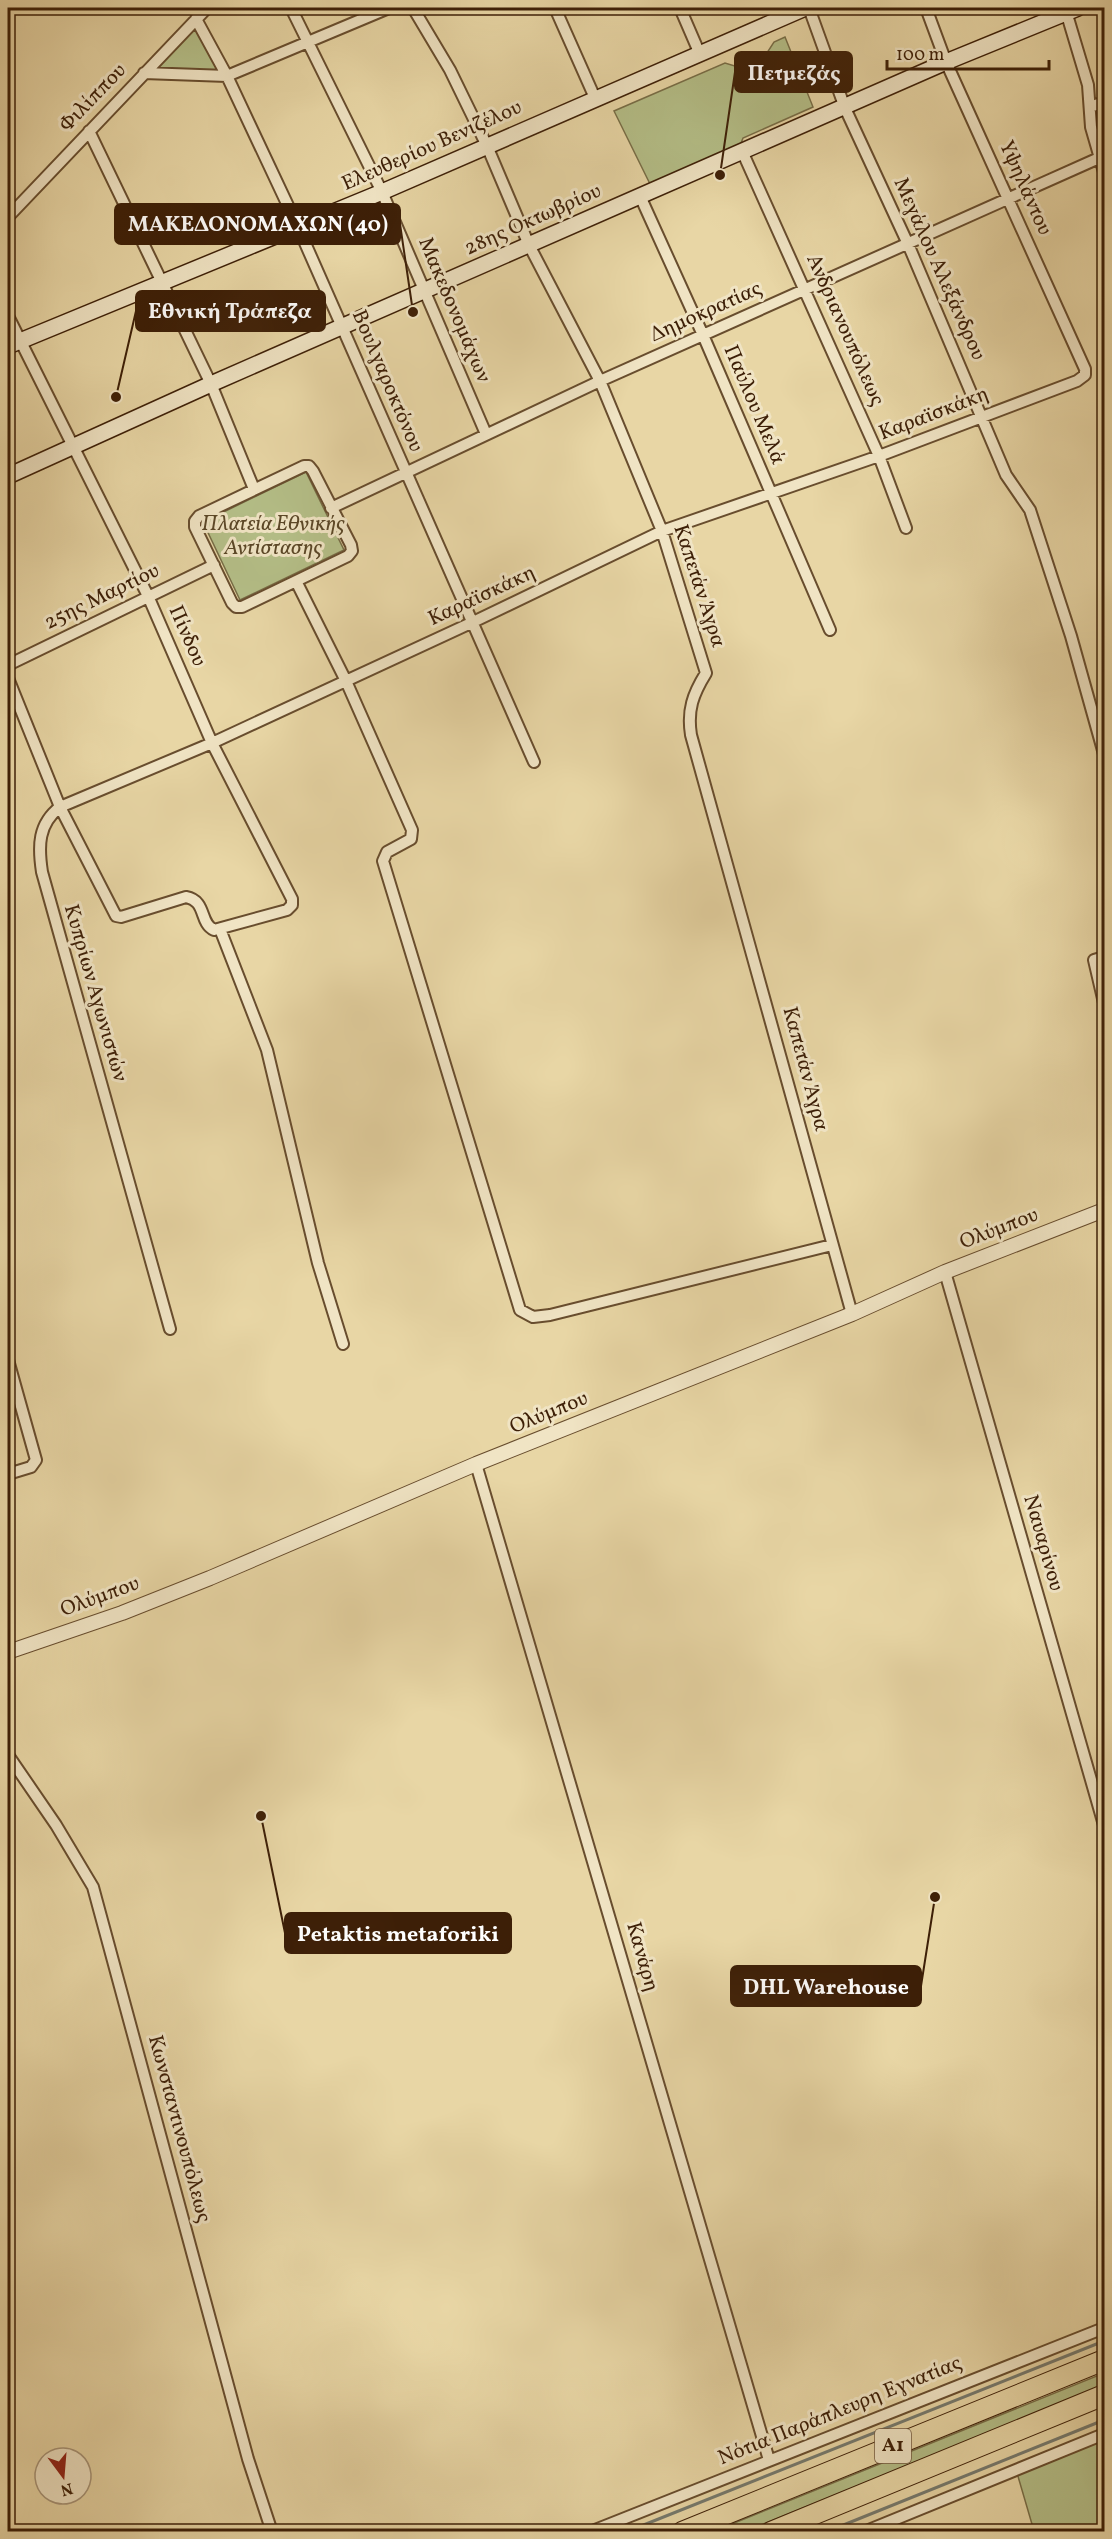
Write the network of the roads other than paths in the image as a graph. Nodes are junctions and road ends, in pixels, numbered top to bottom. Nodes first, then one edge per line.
1 (207, 8) edge
2 (291, 8) edge
3 (389, 8) edge
4 (413, 8) edge
5 (555, 8) edge
6 (680, 8) edge
7 (807, 8) edge
8 (926, 8) edge
9 (1070, 9) edge
10 (196, 19) junction
11 (307, 43) junction
12 (699, 52) junction
13 (946, 62) junction
14 (144, 73) junction
15 (227, 76) junction
16 (596, 98) junction
17 (1104, 102) edge
18 (1090, 107) junction
19 (845, 108) junction
20 (89, 131) junction
21 (487, 146) junction
22 (742, 151) junction
23 (1099, 158) junction
24 (1104, 172) edge
25 (382, 192) junction
26 (640, 196) junction
27 (1009, 200) junction
28 (8, 217) edge
29 (298, 227) junction
30 (908, 244) junction
31 (529, 245) junction
32 (161, 284) junction
33 (806, 289) junction
34 (424, 291) junction
35 (8, 315) edge
36 (342, 326) junction
37 (703, 334) junction
38 (14, 344) edge
39 (600, 381) junction
40 (1077, 381) joint
41 (211, 384) junction
42 (982, 416) junction
43 (486, 434) junction
44 (74, 446) junction
45 (879, 456) junction
46 (405, 473) junction
47 (8, 476) edge
48 (255, 489) junction
49 (770, 492) junction
50 (331, 508) junction
51 (906, 528) dead end
52 (662, 531) junction
53 (214, 565) junction
54 (296, 581) junction
55 (148, 596) junction
56 (471, 623) junction
57 (830, 630) dead end
58 (8, 665) edge
59 (8, 678) edge
60 (346, 681) junction
61 (212, 743) junction
62 (1104, 754) edge
63 (534, 762) dead end
64 (60, 807) junction
65 (220, 929) junction
66 (1104, 957) edge
67 (1104, 1003) edge
68 (1104, 1210) edge
69 (832, 1245) junction
70 (945, 1272) junction
71 (852, 1314) junction
72 (170, 1329) dead end
73 (343, 1344) dead end
74 (8, 1360) edge
75 (476, 1464) junction
76 (8, 1474) edge
77 (8, 1652) edge
78 (8, 1755) edge
79 (1104, 1825) edge
80 (1104, 2328) edge
81 (1104, 2360) edge
82 (1104, 2395) edge
83 (1104, 2434) edge
84 (769, 2460) junction
85 (272, 2532) edge
86 (590, 2532) edge
87 (682, 2532) edge
88 (771, 2532) edge
89 (864, 2532) edge

1 - 10 street, Φιλίππου
2 - 11 street, Μακεδονομάχων
3 - 11 street
4 - 21 street, Καπετάν Άγρα
5 - 16 street
6 - 12 street
7 - 12 main road, Ελευθερίου Βενιζέλου
7 - 19 street, Μεγάλου Αλεξάνδρου
8 - 13 street, Υψηλάντου
9 - 13 main road, 28ης Οκτωβρίου
9 - 18 street
10 - 14 street, Φιλίππου
10 - 15 street, Βουλγαροκτόνου
11 - 15 street
11 - 25 street, Μακεδονομάχων
12 - 16 main road, Ελευθερίου Βενιζέλου
13 - 19 main road, 28ης Οκτωβρίου
13 - 27 street, Υψηλάντου
14 - 15 street
14 - 20 street, Φιλίππου
15 - 29 street, Βουλγαροκτόνου
16 - 21 main road, Ελευθερίου Βενιζέλου
17 - 18 street
18 - 23 street
19 - 22 main road, 28ης Οκτωβρίου
19 - 30 street, Μεγάλου Αλεξάνδρου
20 - 28 street, Φιλίππου
20 - 32 street
21 - 25 main road, Ελευθερίου Βενιζέλου
21 - 31 street, Καπετάν Άγρα
22 - 26 main road, 28ης Οκτωβρίου
22 - 33 street, Ανδριανουπόλεως
23 - 24 street
23 - 27 street, Δημοκρατίας
25 - 29 main road, Ελευθερίου Βενιζέλου
25 - 34 street, Μακεδονομάχων
26 - 31 main road, 28ης Οκτωβρίου
26 - 37 street, Παύλου Μελά
27 - 30 street, Δημοκρατίας
27 - 40 street, Υψηλάντου
29 - 32 main road, Ελευθερίου Βενιζέλου
29 - 36 street, Βουλγαροκτόνου
30 - 33 street, Δημοκρατίας
30 - 42 street, Μεγάλου Αλεξάνδρου
31 - 34 main road, 28ης Οκτωβρίου
31 - 39 street, Καπετάν Άγρα
32 - 38 main road, Ελευθερίου Βενιζέλου
32 - 41 street
33 - 37 street, Δημοκρατίας
33 - 45 street, Ανδριανουπόλεως
34 - 36 main road, 28ης Οκτωβρίου
34 - 43 street, Μακεδονομάχων
35 - 38 street, Πίνδου
36 - 41 main road, 28ης Οκτωβρίου
36 - 46 street, Βουλγαροκτόνου
37 - 39 street, Δημοκρατίας
37 - 49 street, Παύλου Μελά
38 - 44 street, Πίνδου
39 - 43 street, Δημοκρατίας
39 - 52 street, Καπετάν Άγρα
40 - 42 street, Καραϊσκάκη
41 - 44 main road, 28ης Οκτωβρίου
41 - 48 street
42 - 45 street, Καραϊσκάκη
42 - 62 street, Μεγάλου Αλεξάνδρου
43 - 46 street, Δημοκρατίας
44 - 47 main road, 28ης Οκτωβρίου
44 - 55 street, Πίνδου
45 - 49 street, Καραϊσκάκη
45 - 51 street, Ανδριανουπόλεως
46 - 50 street, Δημοκρατίας
46 - 56 street, Βουλγαροκτόνου
48 - 50 street
48 - 53 street
49 - 52 street, Καραϊσκάκη
49 - 57 street, Παύλου Μελά
50 - 54 street
52 - 56 street, Καραϊσκάκη
52 - 69 street, Καπετάν Άγρα
53 - 54 street
53 - 55 street, 25ης Μαρτίου
54 - 60 street
55 - 58 street, 25ης Μαρτίου
55 - 61 street, Πίνδου
56 - 60 street, Καραϊσκάκη
56 - 63 street, Βουλγαροκτόνου
59 - 64 street
60 - 61 street, Καραϊσκάκη
60 - 69 street
61 - 64 street, Καραϊσκάκη
61 - 65 street, Πίνδου
64 - 65 street
64 - 72 street, Κυπρίων Αγωνιστών
65 - 73 street
66 - 67 street
68 - 70 street, Ολύμπου
69 - 71 street, Καπετάν Άγρα
70 - 71 street, Ολύμπου
70 - 79 street, Ναυαρίνου
71 - 75 street, Ολύμπου
74 - 76 street
75 - 77 street, Ολύμπου
75 - 84 street, Κανάρη
78 - 85 street, Κωνσταντινουπόλεως
80 - 84 street, Νότια Παράπλευρη Εγνατίας
81 - 87 highway, Α1
82 - 88 highway, Α1
83 - 89 street
84 - 86 street, Νότια Παράπλευρη Εγνατίας

